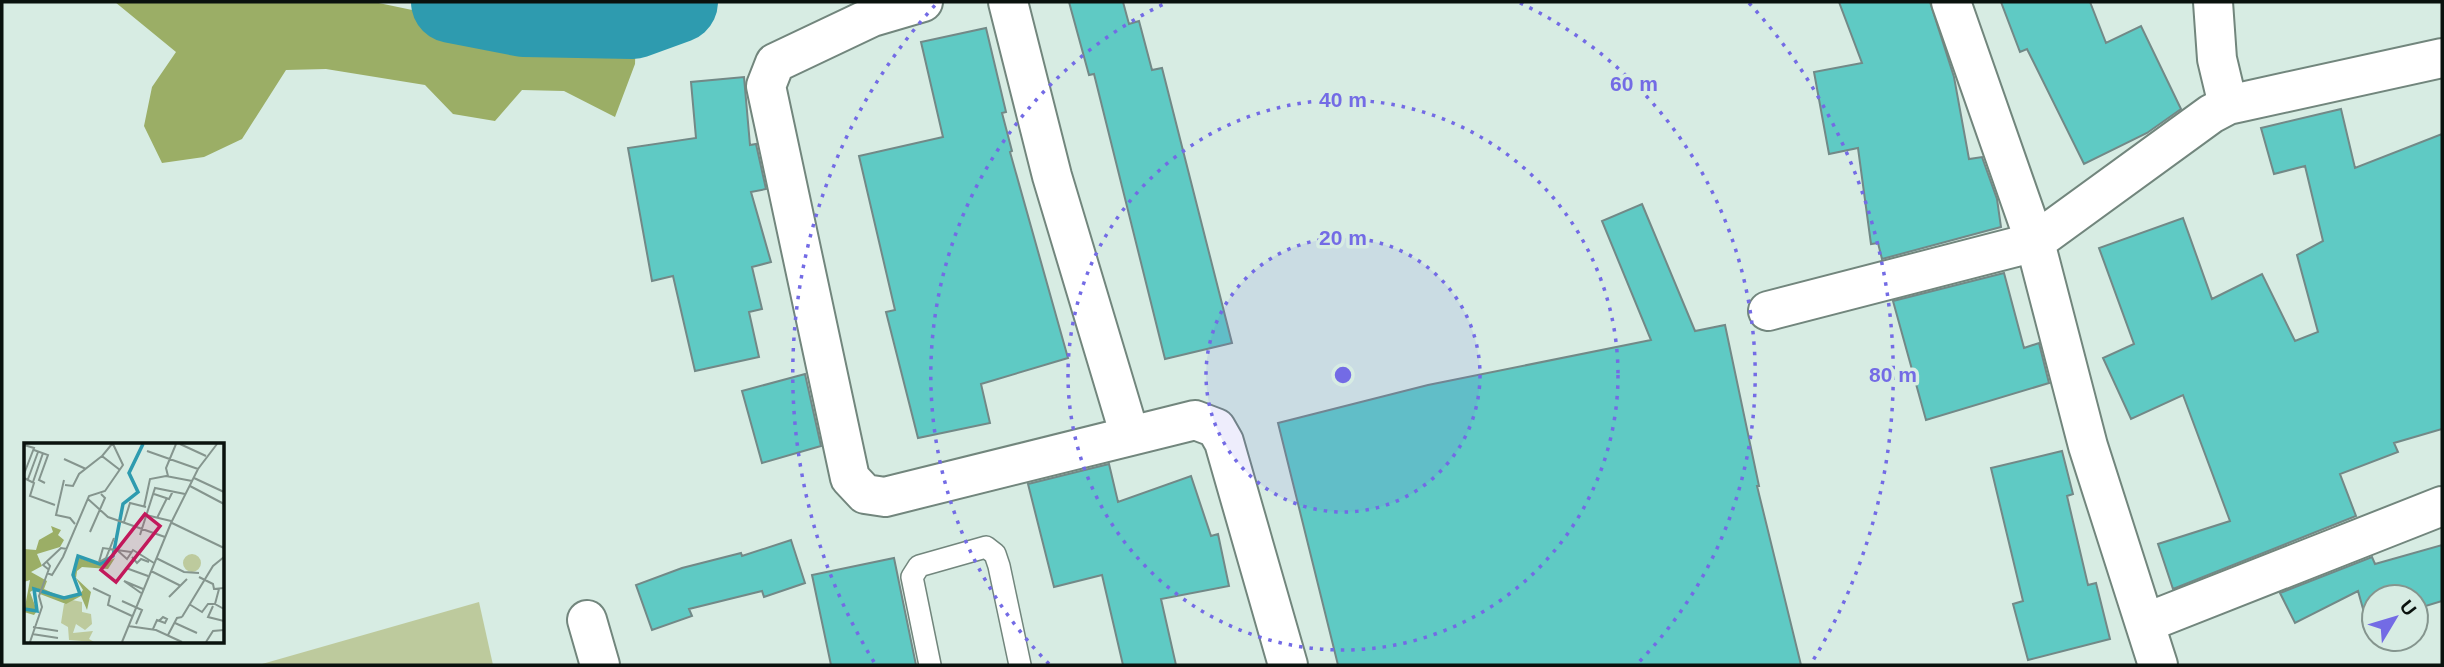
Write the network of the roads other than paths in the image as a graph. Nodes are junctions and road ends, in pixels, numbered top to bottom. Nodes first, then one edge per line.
1 (923, 2) edge
2 (1008, 2) edge
3 (1951, 2) edge
4 (2213, 2) edge
5 (869, 9) edge
6 (2439, 69) edge
7 (2228, 105) junction
8 (2035, 242) junction
9 (1768, 311) dead end
10 (1130, 436) junction
11 (2442, 506) edge
12 (587, 620) dead end
13 (2145, 624) junction
14 (600, 665) edge
15 (930, 665) edge
16 (1020, 665) edge
17 (1288, 665) edge
18 (2158, 665) edge

1 - 5 street
2 - 10 street
3 - 8 street
4 - 7 street
5 - 10 street
6 - 7 street
7 - 8 street
8 - 9 street
8 - 13 street
10 - 17 street
11 - 13 street
12 - 14 street
13 - 18 street
15 - 16 lane

